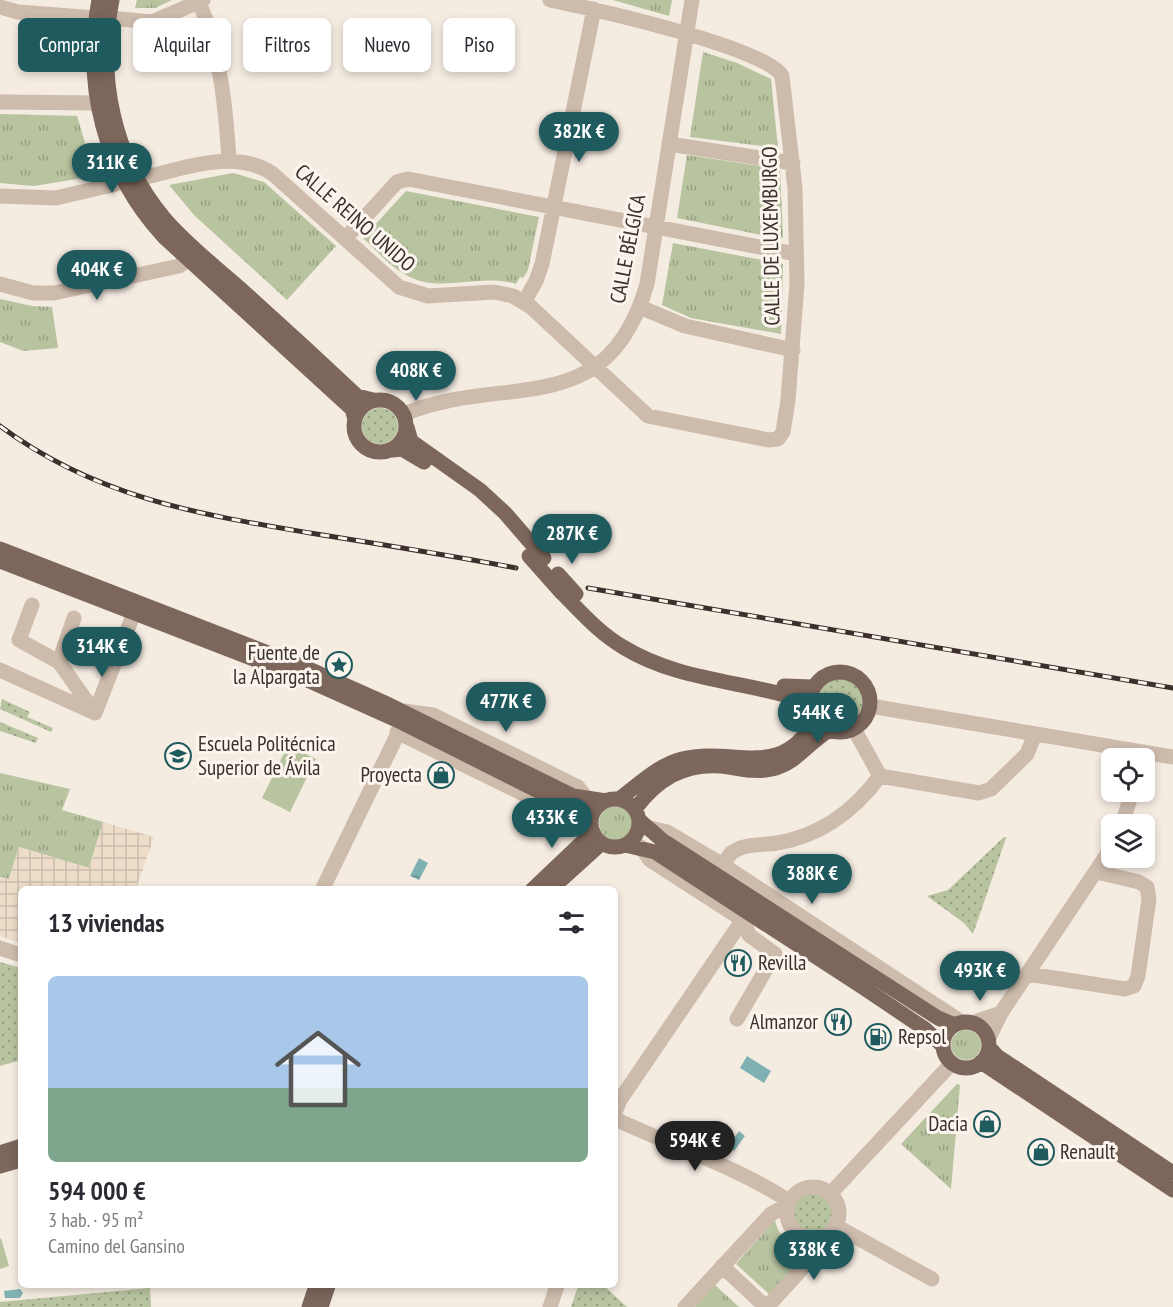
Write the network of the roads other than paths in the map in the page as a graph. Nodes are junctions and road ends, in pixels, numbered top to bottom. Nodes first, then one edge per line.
1 (99, 0) edge
2 (112, 0) edge
3 (550, 0) edge
4 (692, 0) edge
5 (201, 1) edge
6 (0, 7) edge
7 (594, 9) junction
8 (103, 18) junction
9 (121, 19) edge
10 (686, 34) junction
11 (95, 72) edge
12 (107, 72) edge
13 (0, 102) edge
14 (97, 103) junction
15 (669, 144) junction
16 (229, 161) junction
17 (793, 163) junction
18 (131, 181) junction
19 (0, 196) edge
20 (553, 207) junction
21 (656, 227) junction
22 (345, 239) junction
23 (796, 254) junction
24 (188, 258) junction
25 (0, 284) edge
26 (524, 302) junction
27 (640, 307) junction
28 (793, 350) junction
29 (596, 367) junction
30 (373, 400) junction
31 (355, 419) junction
32 (406, 421) junction
33 (392, 450) junction
34 (0, 549) edge
35 (536, 557) junction
36 (0, 561) edge
37 (32, 605) dead end
38 (134, 613) junction
39 (74, 618) dead end
40 (112, 641) dead end
41 (65, 646) junction
42 (59, 662) junction
43 (0, 670) edge
44 (811, 695) junction
45 (870, 706) junction
46 (95, 713) junction
47 (815, 720) junction
48 (401, 722) junction
49 (854, 729) junction
50 (828, 731) junction
51 (1035, 734) junction
52 (1102, 748) edge
53 (1155, 756) edge
54 (1173, 757) edge
55 (880, 776) junction
56 (612, 800) junction
57 (640, 819) junction
58 (591, 828) junction
59 (625, 845) junction
60 (723, 865) junction
61 (1101, 865) edge
62 (1097, 872) junction
63 (324, 886) edge
64 (536, 886) edge
65 (553, 886) edge
66 (746, 916) junction
67 (0, 948) edge
68 (18, 954) edge
69 (1028, 974) junction
70 (1001, 1013) junction
71 (737, 1019) dead end
72 (963, 1024) junction
73 (988, 1043) junction
74 (943, 1046) junction
75 (981, 1062) junction
76 (952, 1063) junction
77 (618, 1105) edge
78 (618, 1120) edge
79 (18, 1147) edge
80 (0, 1153) edge
81 (18, 1161) edge
82 (0, 1166) edge
83 (1173, 1173) edge
84 (1173, 1190) edge
85 (831, 1193) junction
86 (789, 1203) junction
87 (836, 1226) junction
88 (821, 1238) junction
89 (722, 1266) junction
90 (932, 1279) dead end
91 (315, 1288) edge
92 (327, 1288) edge
93 (556, 1288) edge
94 (309, 1307) edge
95 (321, 1307) edge
96 (550, 1307) edge
97 (685, 1307) edge
98 (767, 1307) edge

1 - 8 main road
2 - 8 main road
3 - 7 street
4 - 10 street, CALLE BÉLGICA
5 - 9 street
5 - 16 street
6 - 8 street
7 - 10 street
7 - 20 street
10 - 15 street, CALLE BÉLGICA
10 - 17 street, CALLE DE LUXEMBURGO
11 - 14 main road
12 - 18 main road
13 - 14 street
14 - 18 main road
15 - 17 street
15 - 21 street, CALLE BÉLGICA
16 - 18 street, CALLE REINO UNIDO
16 - 22 street, CALLE REINO UNIDO
17 - 23 street, CALLE DE LUXEMBURGO
18 - 19 street, CALLE REINO UNIDO
18 - 24 main road
18 - 30 main road
20 - 21 street
20 - 22 street
20 - 26 street
21 - 23 street
21 - 27 street, CALLE BÉLGICA
22 - 26 street, CALLE REINO UNIDO
23 - 28 street, CALLE DE LUXEMBURGO
24 - 25 street
24 - 31 main road
26 - 29 street, CALLE REINO UNIDO
27 - 28 street
27 - 29 street, CALLE BÉLGICA
28 - 29 street, CALLE DE LUXEMBURGO
29 - 32 street, CALLE BÉLGICA
30 - 31 main road
30 - 32 main road
31 - 33 main road
32 - 33 main road
32 - 35 main road
33 - 35 main road
34 - 48 main road
35 - 44 main road, bridge
36 - 38 main road
37 - 42 street
38 - 46 street
38 - 48 main road
39 - 41 street
40 - 41 street
41 - 42 street
42 - 46 street
43 - 46 street
44 - 45 main road
44 - 47 main road
45 - 49 main road
45 - 51 street
47 - 50 main road
47 - 56 main road
48 - 56 main road
48 - 58 main road
48 - 63 street
49 - 50 main road
49 - 55 street
50 - 57 main road
51 - 52 street
51 - 55 street
53 - 54 street
55 - 60 street
56 - 57 main road
56 - 58 main road
57 - 59 main road
57 - 60 street
57 - 72 main road
58 - 59 main road
58 - 64 main road
58 - 65 main road
59 - 66 main road
60 - 72 street
61 - 62 street
62 - 69 street
62 - 69 street
66 - 71 street
66 - 74 main road
66 - 77 street
67 - 68 street
69 - 70 street
70 - 72 street
70 - 73 street
72 - 73 main road
72 - 74 main road
73 - 75 main road
73 - 83 main road
74 - 76 main road
75 - 76 main road
75 - 84 main road
76 - 85 street
78 - 86 street
79 - 80 main road
81 - 82 main road
85 - 86 street
85 - 87 street
86 - 88 street
86 - 89 street
87 - 88 street
87 - 90 street
88 - 98 street
89 - 97 street
89 - 98 street
91 - 94 main road
92 - 95 main road
93 - 96 street

